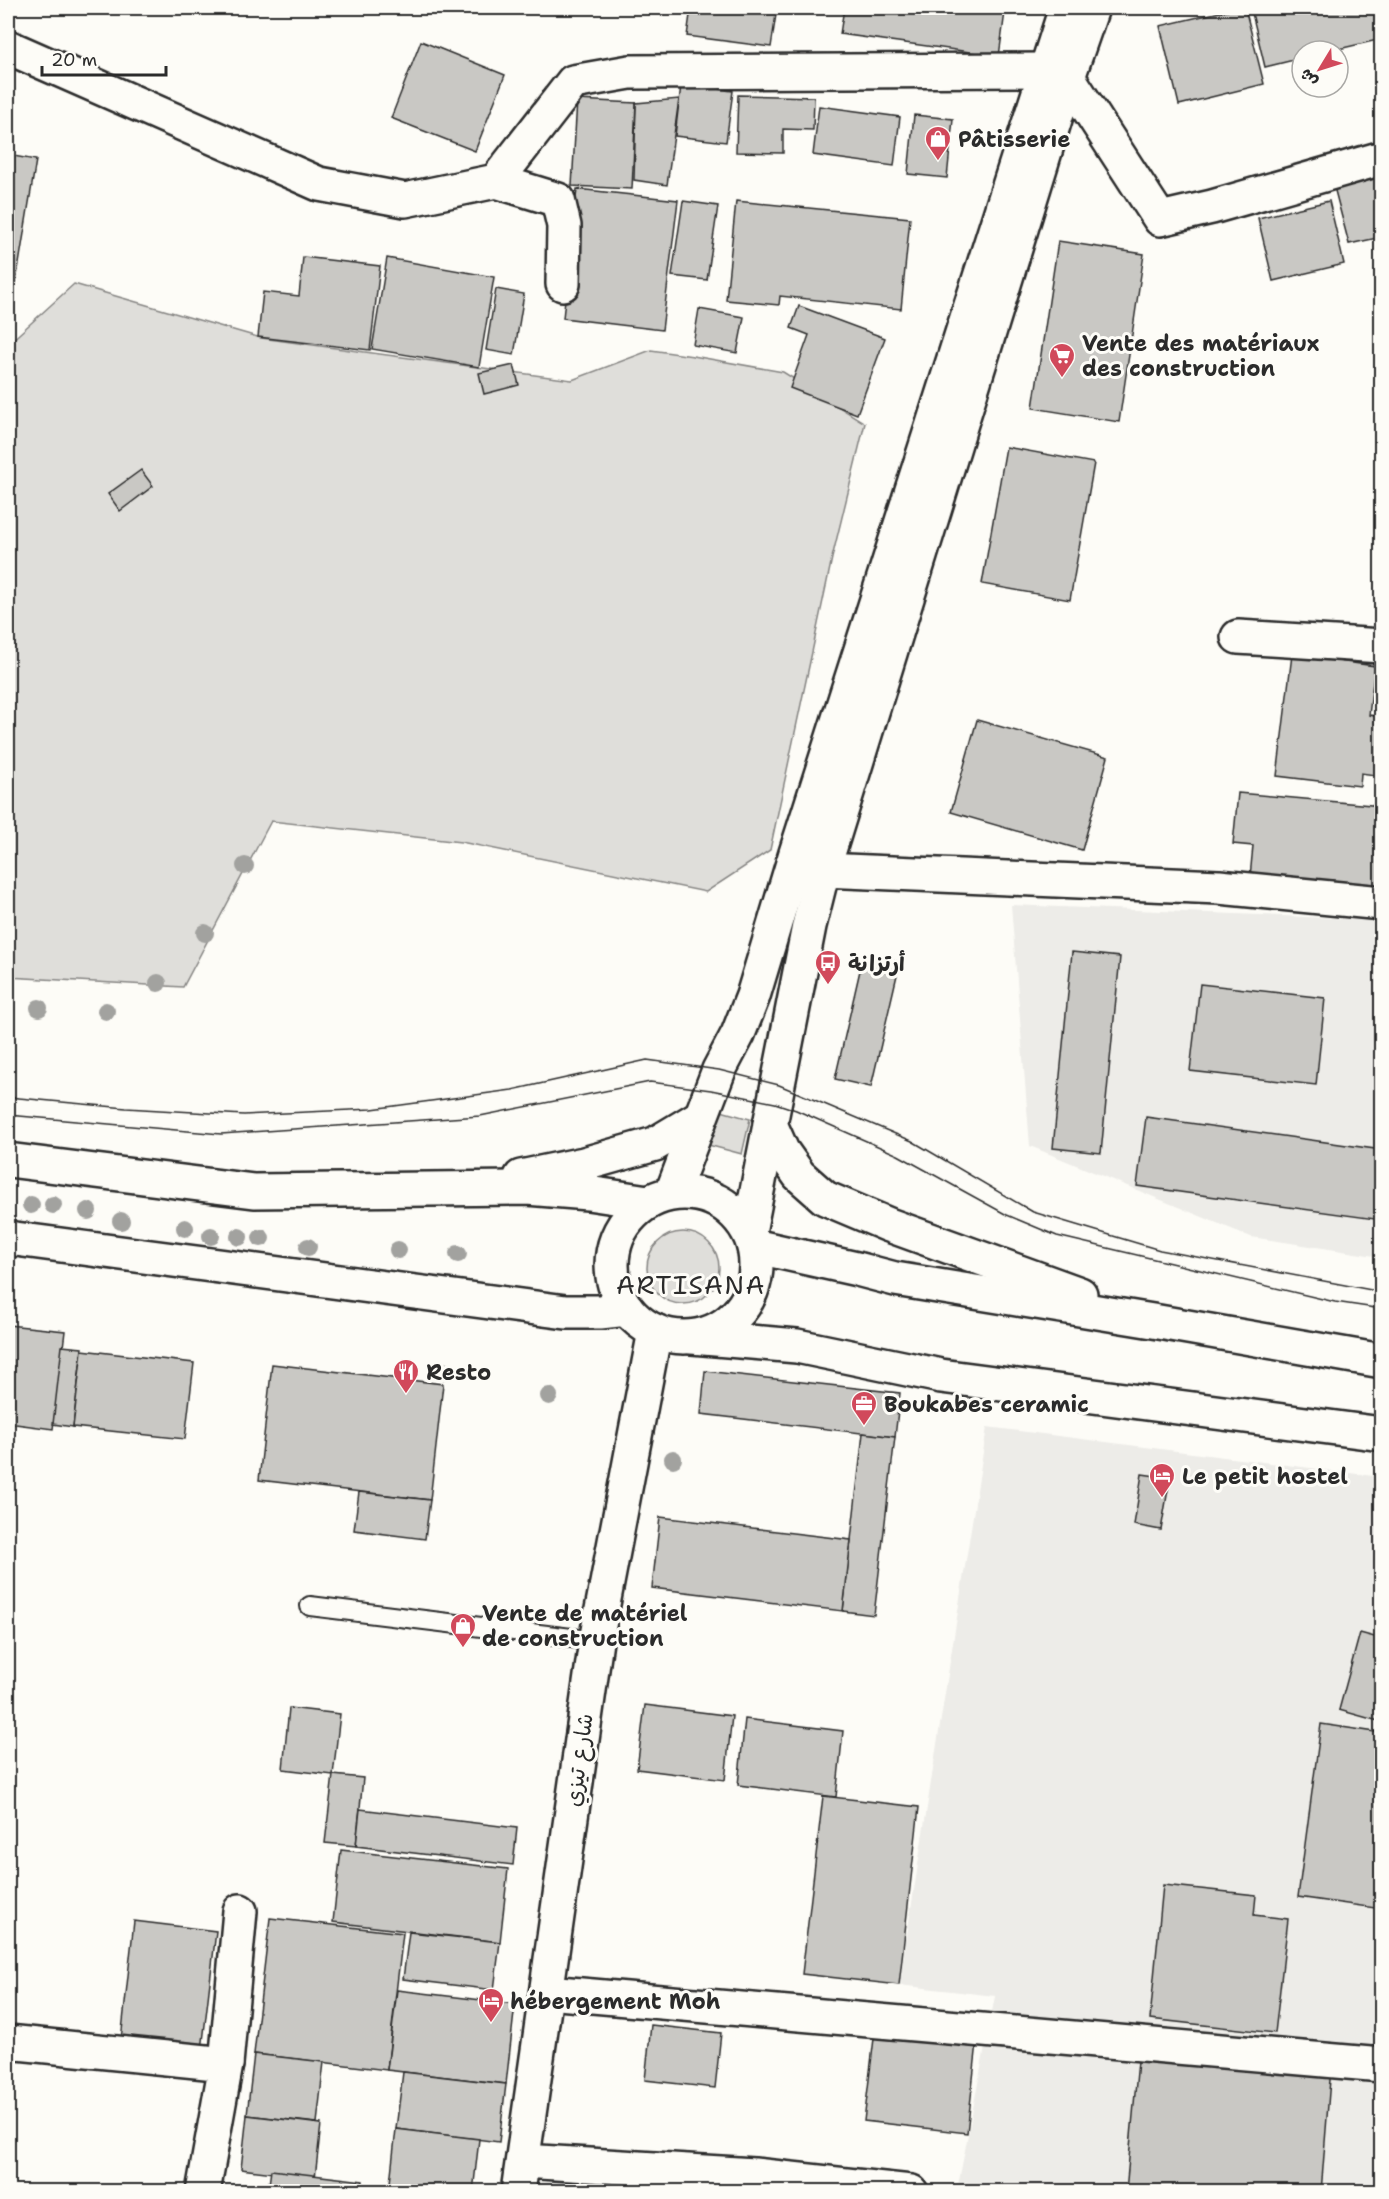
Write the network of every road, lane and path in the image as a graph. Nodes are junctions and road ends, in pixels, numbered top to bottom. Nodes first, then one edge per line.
1 (1066, 8) edge
2 (1092, 8) edge
3 (8, 47) edge
4 (1057, 73) junction
5 (1382, 158) edge
6 (496, 181) junction
7 (563, 284) dead end
8 (1238, 637) dead end
9 (1382, 646) edge
10 (823, 870) junction
11 (1382, 903) edge
12 (700, 1117) junction
13 (770, 1124) junction
14 (8, 1160) edge
15 (478, 1188) junction
16 (660, 1197) junction
17 (8, 1238) edge
18 (752, 1239) junction
19 (627, 1309) junction
20 (1159, 1322) junction
21 (655, 1331) junction
22 (692, 1337) junction
23 (1382, 1361) edge
24 (1382, 1434) edge
25 (310, 1606) dead end
26 (596, 1641) junction
27 (240, 1911) dead end
28 (547, 1992) junction
29 (8, 2042) edge
30 (226, 2064) junction
31 (1382, 2065) edge
32 (520, 2176) edge
33 (203, 2192) edge
34 (911, 2192) edge

1 - 4 main road
2 - 4 main road
3 - 6 main road
4 - 5 main road
4 - 6 main road
4 - 10 main road
4 - 12 main road
6 - 7 main road
8 - 9 main road
10 - 11 main road
10 - 13 main road
12 - 15 main road
12 - 16 main road
13 - 18 main road
13 - 20 main road
14 - 15 main road
15 - 16 main road
16 - 18 main road
16 - 19 main road
17 - 19 main road
18 - 20 main road
18 - 22 main road
19 - 21 main road
20 - 23 main road
21 - 22 main road
21 - 26 main road, شارع تيزي
22 - 24 main road
25 - 26 lane
26 - 28 main road, شارع تيزي
27 - 30 main road
28 - 31 main road
28 - 32 main road, شارع تيزي
29 - 30 main road
30 - 33 main road
32 - 34 main road

